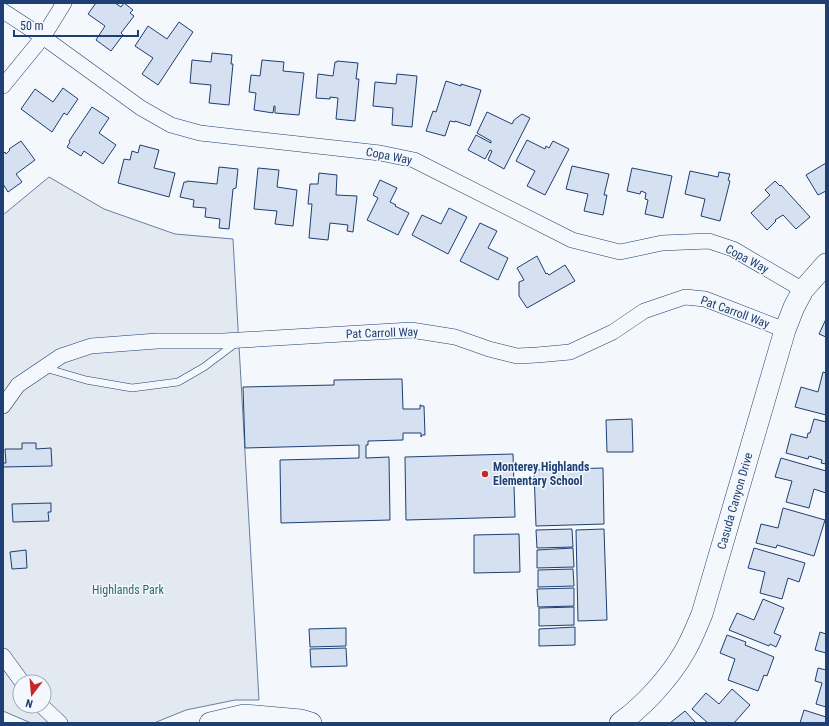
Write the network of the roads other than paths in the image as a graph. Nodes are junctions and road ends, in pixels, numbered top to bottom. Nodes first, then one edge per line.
1 (64, 3) edge
2 (3, 11) edge
3 (43, 37) junction
4 (3, 86) edge
5 (826, 264) edge
6 (803, 290) junction
7 (785, 330) junction
8 (239, 340) junction
9 (43, 368) junction
10 (3, 406) edge
11 (3, 656) edge
12 (16, 674) edge
13 (50, 714) edge
14 (60, 723) edge
15 (210, 723) edge
16 (311, 723) edge
17 (620, 723) edge

1 - 3 street
2 - 3 street, Copa Way
3 - 4 street
3 - 6 street, Copa Way
5 - 6 street, Casuda Canyon Drive
6 - 7 street, Casuda Canyon Drive
7 - 8 street, Pat Carroll Way
7 - 17 street, Casuda Canyon Drive
8 - 9 street, Pat Carroll Way
8 - 9 lane
9 - 10 street, Pat Carroll Way
11 - 12 street
13 - 14 street
15 - 16 street

